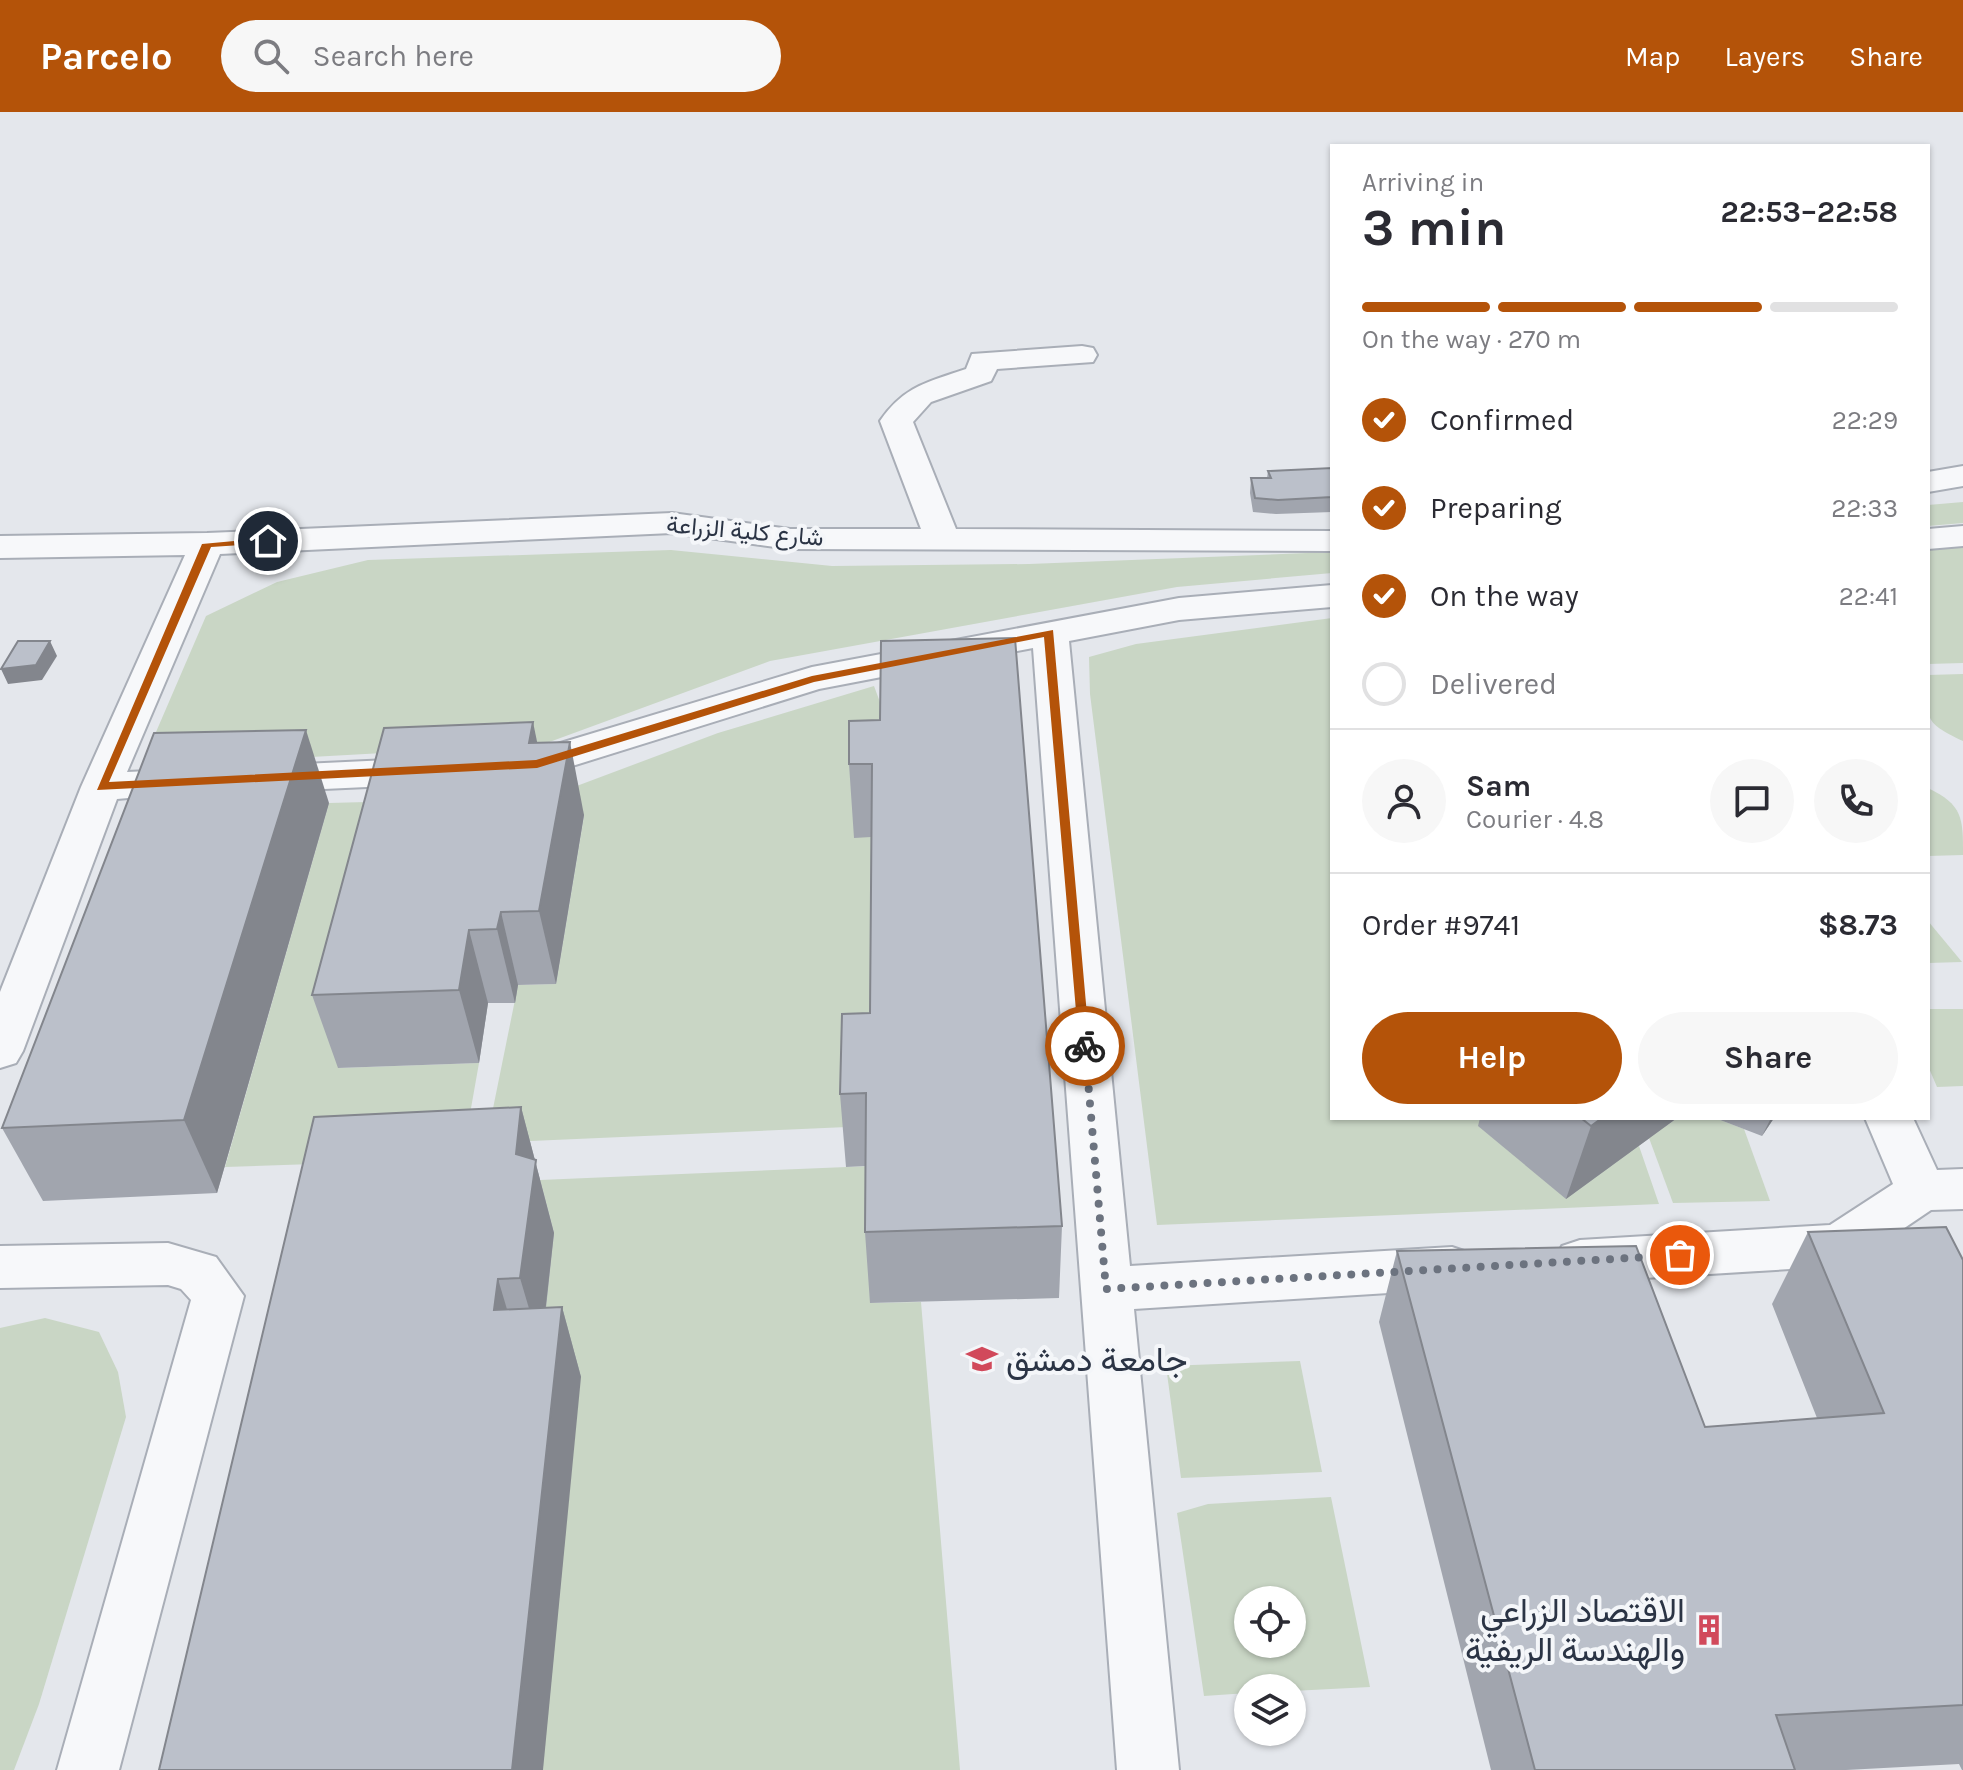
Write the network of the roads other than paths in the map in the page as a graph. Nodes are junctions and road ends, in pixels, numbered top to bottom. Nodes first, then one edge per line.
1 (1082, 355) dead end
2 (1963, 476) edge
3 (1930, 482) edge
4 (1963, 536) edge
5 (942, 539) junction
6 (1930, 539) edge
7 (1330, 541) edge
8 (207, 544) junction
9 (0, 547) edge
10 (1330, 596) edge
11 (1050, 633) junction
12 (101, 787) junction
13 (0, 1051) edge
14 (1890, 1120) edge
15 (1942, 1190) edge
16 (0, 1267) edge
17 (1106, 1289) junction
18 (88, 1770) edge
19 (1148, 1770) edge

1 - 5 street
2 - 3 street
4 - 6 street
5 - 7 street, شارع كلية الزراعة
5 - 8 street, شارع كلية الزراعة
8 - 9 street, شارع كلية الزراعة
8 - 12 street
10 - 11 street
11 - 12 street
11 - 17 street
12 - 13 street
14 - 15 street
15 - 17 street
16 - 18 street
17 - 19 street

